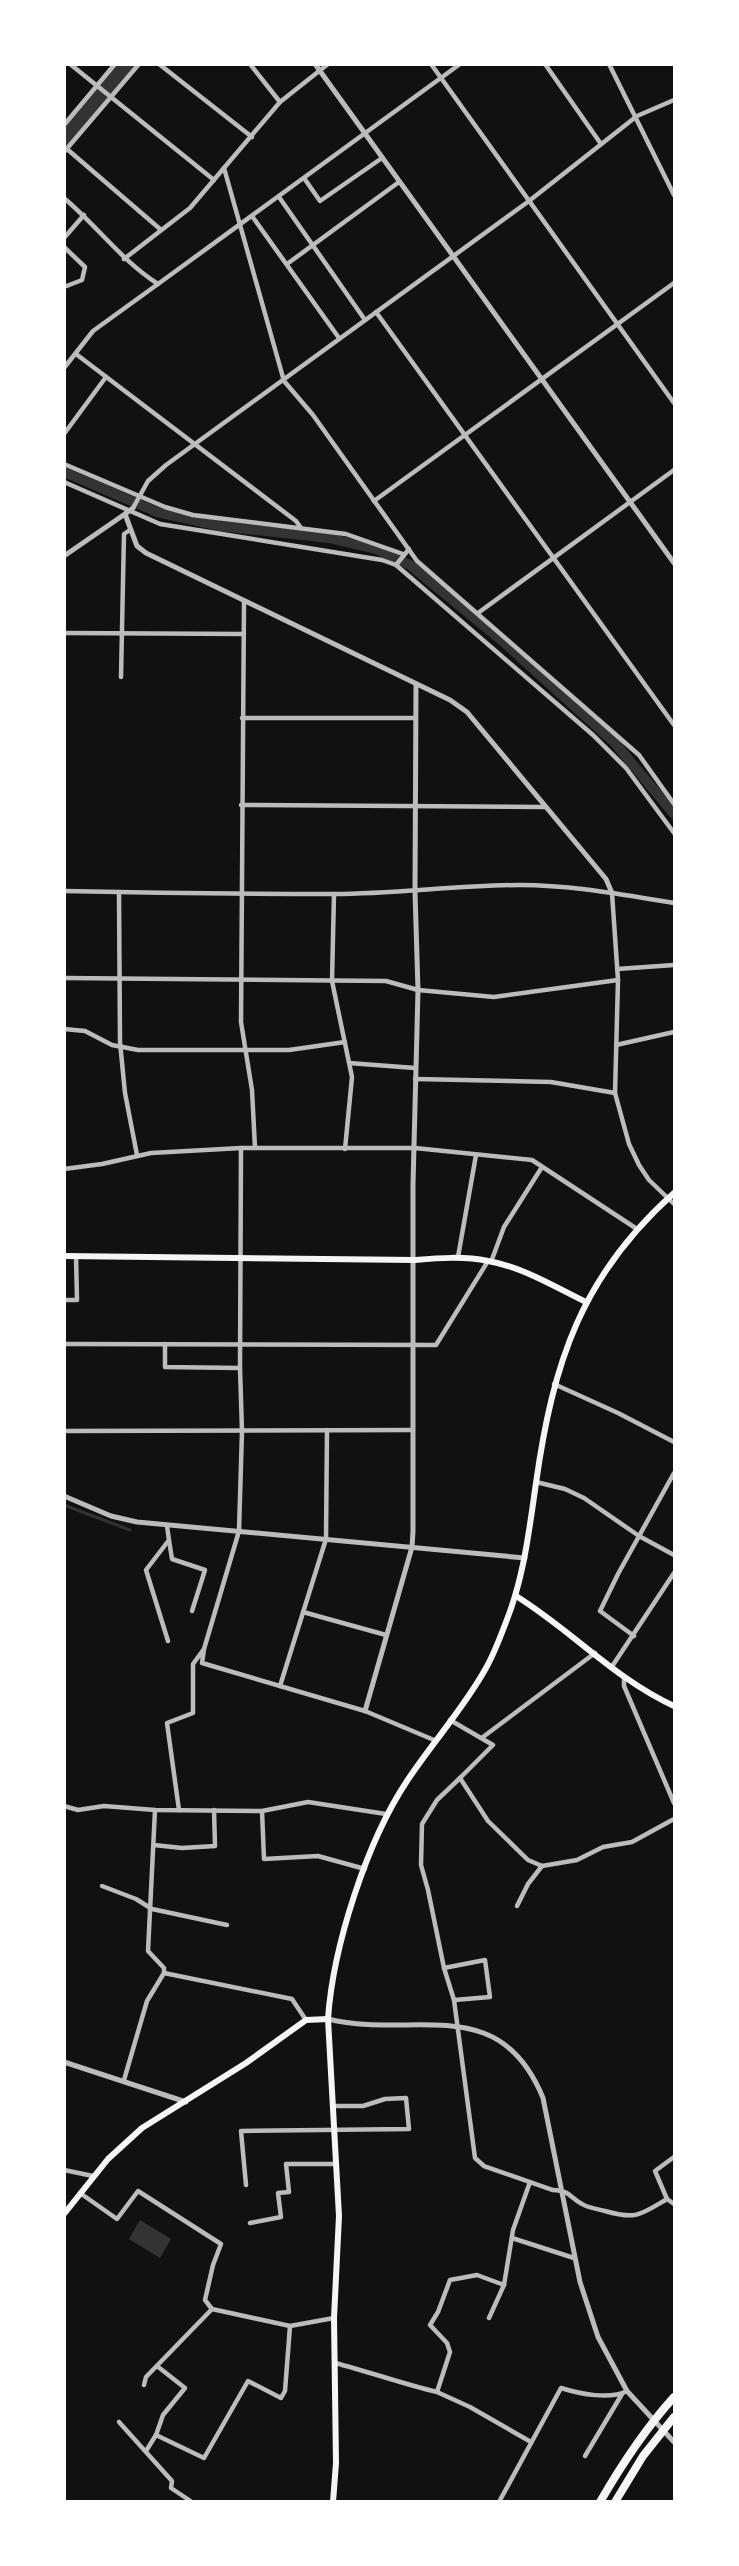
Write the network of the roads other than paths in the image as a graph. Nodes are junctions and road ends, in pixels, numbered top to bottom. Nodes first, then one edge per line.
1 (70, 64) edge
2 (115, 64) edge
3 (140, 64) edge
4 (159, 64) edge
5 (250, 64) edge
6 (315, 64) edge
7 (328, 64) edge
8 (430, 64) edge
9 (460, 64) edge
10 (545, 64) edge
11 (609, 64) edge
12 (320, 72) junction
13 (441, 79) junction
14 (96, 86) junction
15 (111, 98) junction
16 (675, 100) edge
17 (280, 102) junction
18 (637, 116) junction
19 (64, 125) edge
20 (365, 133) junction
21 (252, 137) junction
22 (601, 144) junction
23 (66, 151) edge
24 (382, 158) junction
25 (224, 168) junction
26 (304, 178) junction
27 (214, 180) junction
28 (399, 182) junction
29 (675, 195) edge
30 (279, 197) junction
31 (64, 198) edge
32 (530, 201) junction
33 (84, 215) junction
34 (252, 216) junction
35 (239, 225) junction
36 (160, 228) junction
37 (64, 238) edge
38 (314, 245) junction
39 (64, 247) edge
40 (453, 257) junction
41 (124, 259) junction
42 (287, 264) junction
43 (675, 283) edge
44 (158, 284) junction
45 (64, 286) edge
46 (376, 312) junction
47 (365, 320) junction
48 (618, 324) junction
49 (339, 338) junction
50 (76, 354) junction
51 (64, 368) edge
52 (106, 377) junction
53 (542, 379) junction
54 (284, 381) junction
55 (675, 403) edge
56 (64, 434) edge
57 (465, 436) junction
58 (194, 444) junction
59 (64, 464) edge
60 (675, 470) edge
61 (64, 482) edge
62 (140, 495) junction
63 (374, 501) junction
64 (631, 503) junction
65 (130, 511) junction
66 (302, 528) junction
67 (130, 530) junction
68 (64, 549) edge
69 (409, 549) junction
70 (73, 550) junction
71 (404, 554) junction
72 (64, 556) edge
73 (554, 558) junction
74 (675, 563) edge
75 (396, 565) junction
76 (244, 602) junction
77 (478, 613) junction
78 (64, 633) edge
79 (122, 633) junction
80 (243, 634) junction
81 (122, 677) dead end
82 (416, 684) junction
83 (242, 718) junction
84 (416, 718) junction
85 (675, 725) edge
86 (675, 804) edge
87 (241, 805) junction
88 (415, 805) junction
89 (545, 807) junction
90 (675, 833) edge
91 (64, 891) edge
92 (119, 892) junction
93 (240, 892) junction
94 (415, 892) junction
95 (612, 893) junction
96 (334, 894) junction
97 (675, 903) edge
98 (675, 965) edge
99 (617, 969) junction
100 (64, 978) edge
101 (119, 979) junction
102 (618, 980) junction
103 (240, 981) junction
104 (332, 981) junction
105 (418, 990) junction
106 (64, 1029) edge
107 (675, 1032) edge
108 (345, 1042) junction
109 (616, 1045) junction
110 (120, 1047) junction
111 (245, 1051) junction
112 (349, 1063) junction
113 (415, 1068) junction
114 (415, 1079) junction
115 (615, 1093) junction
116 (241, 1148) junction
117 (255, 1148) junction
118 (415, 1148) junction
119 (345, 1149) junction
120 (137, 1155) junction
121 (476, 1155) junction
122 (542, 1167) junction
123 (64, 1169) edge
124 (675, 1193) edge
125 (667, 1199) junction
126 (675, 1204) edge
127 (637, 1229) junction
128 (64, 1256) edge
129 (76, 1256) junction
130 (458, 1257) junction
131 (241, 1258) junction
132 (415, 1260) junction
133 (490, 1261) junction
134 (64, 1300) edge
135 (586, 1302) junction
136 (64, 1344) edge
137 (165, 1344) junction
138 (240, 1345) junction
139 (414, 1346) junction
140 (240, 1368) junction
141 (554, 1384) junction
142 (327, 1430) junction
143 (413, 1430) junction
144 (64, 1431) edge
145 (242, 1431) junction
146 (675, 1442) edge
147 (675, 1473) edge
148 (536, 1482) junction
149 (64, 1496) edge
150 (167, 1526) junction
151 (239, 1531) junction
152 (639, 1536) junction
153 (326, 1539) junction
154 (169, 1540) junction
155 (412, 1547) junction
156 (675, 1555) edge
157 (525, 1558) junction
158 (675, 1573) edge
159 (516, 1596) junction
160 (192, 1611) dead end
161 (303, 1612) junction
162 (386, 1635) junction
163 (634, 1636) junction
164 (168, 1641) dead end
165 (204, 1649) junction
166 (595, 1653) junction
167 (611, 1668) junction
168 (624, 1678) junction
169 (280, 1686) junction
170 (675, 1706) edge
171 (365, 1711) junction
172 (450, 1720) junction
173 (483, 1737) junction
174 (434, 1740) junction
175 (460, 1778) junction
176 (675, 1782) edge
177 (667, 1785) junction
178 (675, 1803) edge
179 (64, 1806) edge
180 (155, 1810) junction
181 (179, 1810) junction
182 (214, 1810) junction
183 (261, 1811) junction
184 (386, 1814) junction
185 (675, 1819) edge
186 (154, 1845) junction
187 (542, 1866) junction
188 (365, 1869) junction
189 (102, 1886) dead end
190 (517, 1906) dead end
191 (152, 1910) junction
192 (227, 1925) dead end
193 (444, 1968) junction
194 (164, 1973) junction
195 (454, 2000) junction
196 (328, 2019) junction
197 (306, 2020) junction
198 (456, 2025) junction
199 (64, 2062) edge
200 (124, 2080) junction
201 (186, 2102) junction
202 (333, 2106) junction
203 (334, 2129) junction
204 (675, 2157) edge
205 (336, 2164) junction
206 (64, 2170) edge
207 (93, 2176) junction
208 (530, 2182) junction
209 (246, 2185) dead end
210 (563, 2190) junction
211 (80, 2193) junction
212 (667, 2199) junction
213 (675, 2204) edge
214 (64, 2214) edge
215 (250, 2223) dead end
216 (512, 2238) junction
217 (574, 2258) junction
218 (504, 2285) junction
219 (212, 2309) junction
220 (334, 2318) junction
221 (489, 2318) dead end
222 (290, 2326) junction
223 (336, 2363) junction
224 (157, 2366) junction
225 (144, 2385) dead end
226 (437, 2392) junction
227 (624, 2393) junction
228 (675, 2397) edge
229 (675, 2416) edge
230 (653, 2421) junction
231 (119, 2422) dead end
232 (662, 2430) junction
233 (156, 2435) junction
234 (531, 2442) junction
235 (675, 2442) edge
236 (146, 2451) junction
237 (585, 2456) dead end
238 (500, 2499) edge
239 (192, 2502) edge
240 (333, 2502) edge
241 (508, 2502) edge
242 (600, 2502) edge
243 (615, 2502) edge

1 - 14 street
2 - 14 street
3 - 15 street
4 - 21 street
5 - 17 street
6 - 12 street
7 - 12 street
8 - 13 street
9 - 13 street
10 - 22 street
11 - 18 street
12 - 17 street
12 - 20 street
13 - 20 street
13 - 32 street
14 - 15 street
14 - 19 street
15 - 23 street
15 - 27 street
16 - 18 street
17 - 21 street
18 - 22 street
18 - 29 street
20 - 24 street
20 - 26 street
21 - 25 street
22 - 32 street
23 - 36 street
24 - 26 street
24 - 28 street
25 - 27 street
25 - 35 street
26 - 30 street
27 - 36 street
28 - 38 street
28 - 40 street
30 - 34 street
30 - 38 street
31 - 33 street
32 - 40 street
32 - 48 street
33 - 37 street
33 - 41 street
34 - 35 street
34 - 42 street
35 - 44 street
35 - 54 street
36 - 41 street
38 - 42 street
38 - 47 street
39 - 45 street
40 - 46 street
40 - 53 street
41 - 44 street
42 - 49 street
43 - 48 street
44 - 50 street
46 - 47 street
46 - 57 street
47 - 49 street
48 - 53 street
48 - 55 street
49 - 54 street
50 - 51 street
50 - 52 street
52 - 56 street
52 - 58 street
53 - 57 street
53 - 64 street
54 - 58 street
54 - 63 street
57 - 63 street
57 - 73 street
58 - 62 street
58 - 66 street
59 - 62 street
60 - 64 street
61 - 65 street
62 - 65 street
62 - 66 street
63 - 69 street
64 - 73 street
64 - 74 street
65 - 67 street
65 - 70 street
65 - 75 street
66 - 71 street
67 - 76 street
67 - 79 street
68 - 70 street
69 - 71 street
69 - 77 street
70 - 72 street
71 - 75 street
73 - 77 street
73 - 85 street
75 - 90 street
76 - 80 street
76 - 82 street
77 - 86 street
78 - 79 street
79 - 80 street
79 - 81 street
80 - 83 street
82 - 84 street
82 - 89 street
83 - 84 street
83 - 87 street
84 - 88 street
87 - 88 street
87 - 93 street
88 - 89 street
88 - 94 street
89 - 95 street
91 - 92 street
92 - 93 street
92 - 101 street
93 - 96 street
93 - 103 street
94 - 95 street
94 - 96 street
94 - 105 street
95 - 97 street
95 - 99 street
96 - 104 street
98 - 99 street
99 - 102 street
100 - 101 street
101 - 103 street
101 - 110 street
102 - 105 street
102 - 109 street
103 - 104 street
103 - 111 street
104 - 105 street
104 - 108 street
105 - 113 street
106 - 110 street
107 - 109 street
108 - 111 street
108 - 112 street
109 - 115 street
110 - 111 street
110 - 120 street
111 - 117 street
112 - 113 street
112 - 119 street
113 - 114 street
114 - 115 street
114 - 118 street
115 - 125 street
116 - 117 street
116 - 120 street
116 - 131 street
117 - 119 street
118 - 119 street
118 - 121 street
118 - 132 street
120 - 123 street
121 - 122 street
121 - 130 street
122 - 127 street
122 - 133 street
124 - 125 main road
125 - 126 street
125 - 127 main road
127 - 135 main road
128 - 129 main road
129 - 131 main road
129 - 134 street
130 - 132 main road
130 - 133 main road
131 - 132 main road
131 - 138 street
132 - 139 street
133 - 135 main road
133 - 139 street
135 - 141 main road
136 - 137 street
137 - 138 street
137 - 140 street
138 - 139 street
138 - 140 street
139 - 143 street
140 - 145 street
141 - 146 street
141 - 148 main road
142 - 143 street
142 - 145 street
142 - 153 street
143 - 155 street
144 - 145 street
145 - 151 street
147 - 152 street
148 - 152 street
148 - 157 main road
149 - 150 street
150 - 151 street
150 - 154 street
151 - 153 street
151 - 165 street
152 - 156 street
152 - 163 street
153 - 155 street
153 - 161 street
154 - 160 street
154 - 164 street
155 - 157 street
155 - 162 street
157 - 159 main road
158 - 163 street
159 - 166 main road
159 - 172 main road
161 - 162 street
161 - 169 street
162 - 171 street
163 - 167 street
165 - 169 street
165 - 181 street
166 - 167 main road
166 - 173 street
167 - 168 main road
168 - 170 main road
168 - 177 street
169 - 171 street
171 - 174 street
172 - 173 street
172 - 174 main road
173 - 175 street
174 - 184 main road
175 - 187 street
175 - 193 street
176 - 177 street
177 - 178 street
179 - 180 street
180 - 181 street
180 - 186 street
181 - 182 street
182 - 183 street
182 - 186 street
183 - 184 street
183 - 188 street
184 - 188 main road
185 - 187 street
186 - 191 street
187 - 190 street
188 - 196 main road
189 - 191 street
191 - 192 street
191 - 194 street
193 - 195 street
193 - 195 street
194 - 197 street
194 - 200 street
195 - 198 street
196 - 197 main road
196 - 198 street
196 - 202 main road
197 - 201 main road
198 - 208 street
198 - 210 street
199 - 200 street
200 - 201 street
201 - 207 main road
202 - 203 main road
202 - 203 street
203 - 205 main road
203 - 209 street
204 - 212 street
205 - 215 street
205 - 220 main road
206 - 207 street
207 - 211 main road
208 - 210 street
208 - 216 street
210 - 212 street
210 - 217 street
211 - 214 main road
211 - 219 street
212 - 213 street
216 - 217 street
216 - 218 street
217 - 227 street
218 - 221 street
218 - 226 street
219 - 222 street
219 - 224 street
220 - 222 street
220 - 223 main road
222 - 233 street
223 - 226 street
223 - 240 main road
224 - 225 street
224 - 233 street
226 - 234 street
227 - 230 street
227 - 234 street
227 - 237 street
228 - 230 highway
229 - 232 highway
230 - 232 street
230 - 242 highway
231 - 236 street
232 - 235 street
232 - 243 highway
233 - 236 street
234 - 238 street
236 - 239 street
238 - 241 street

